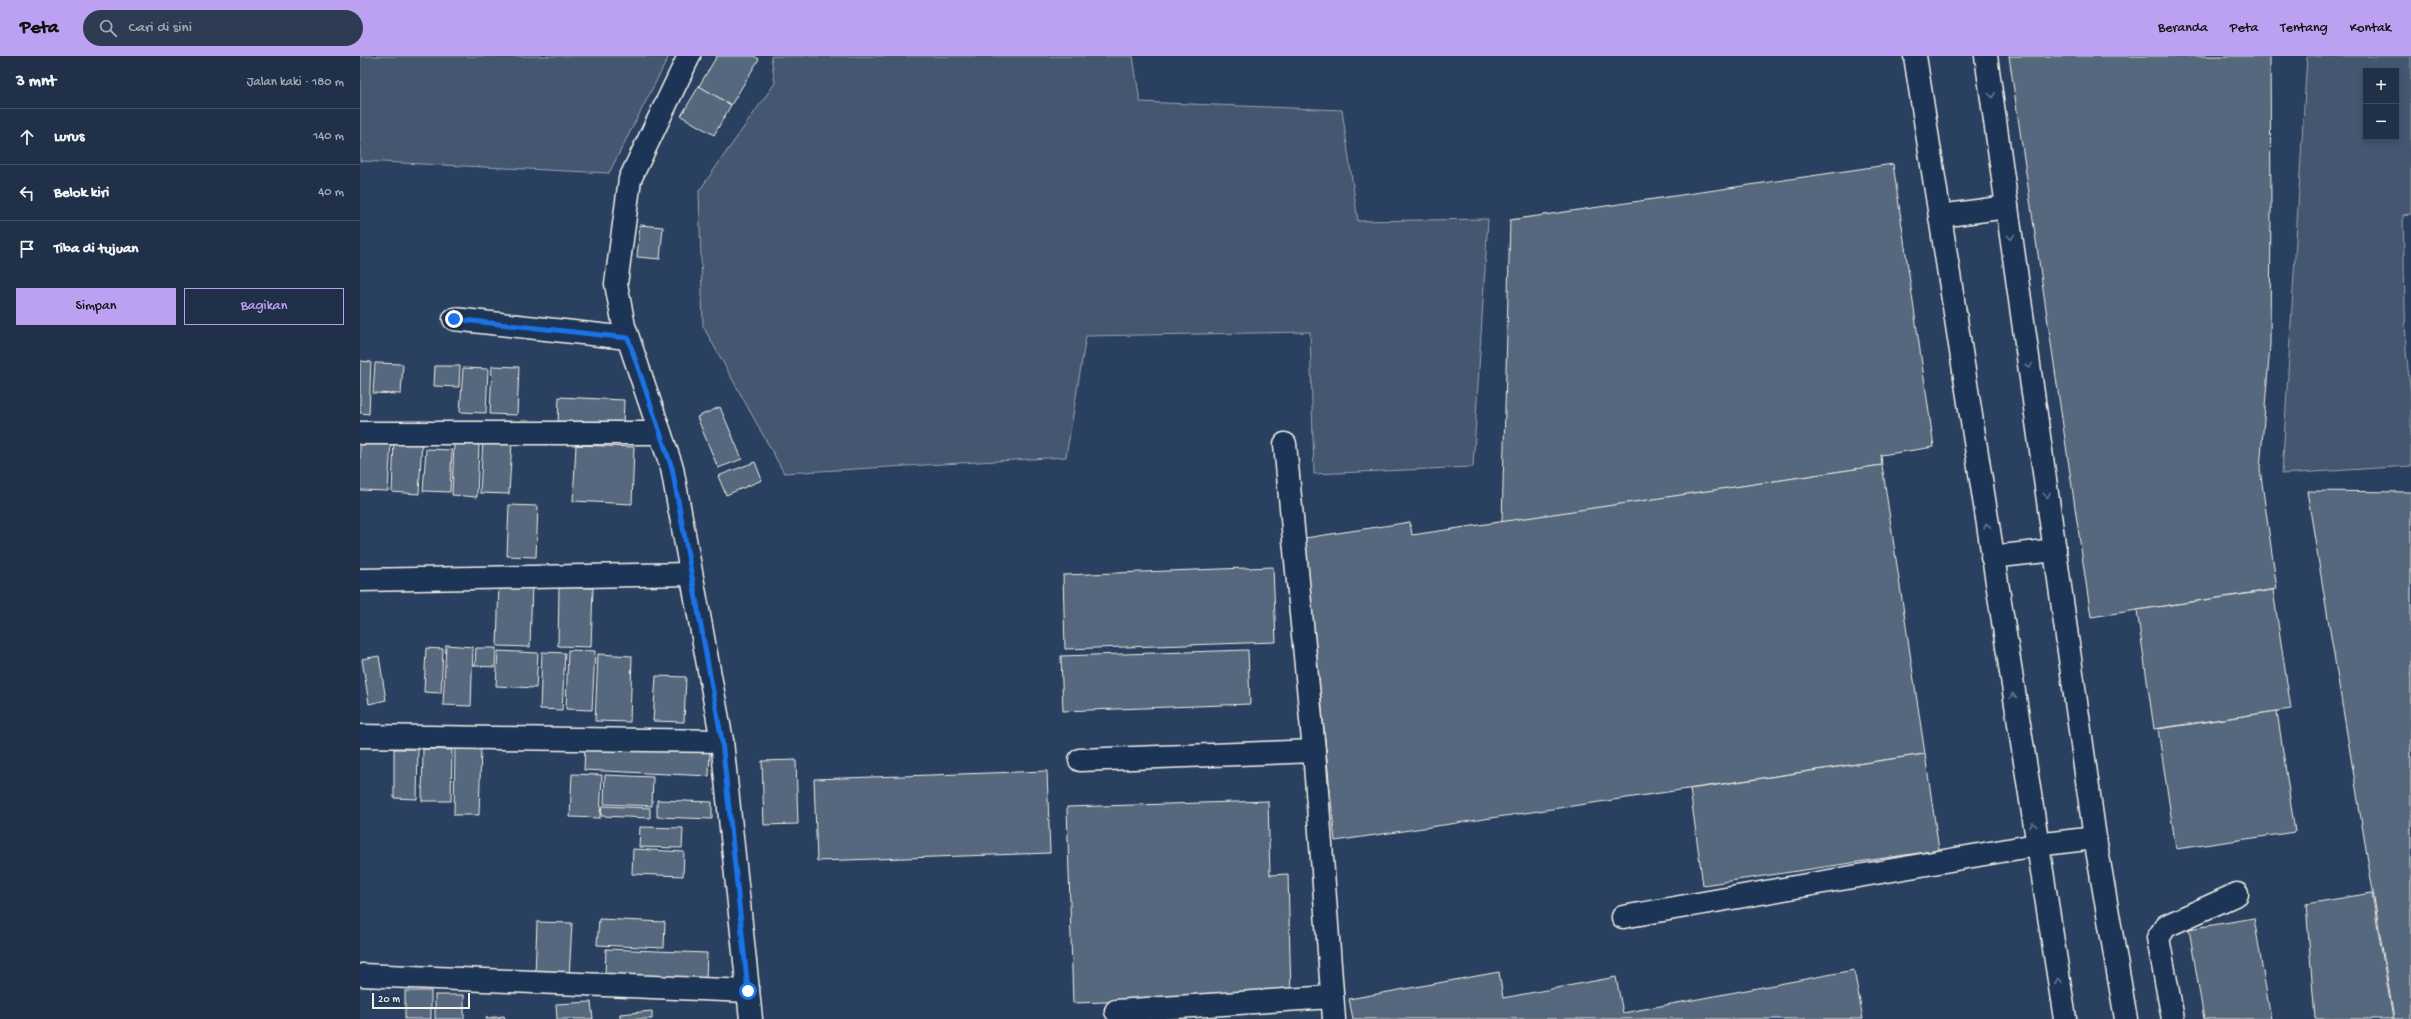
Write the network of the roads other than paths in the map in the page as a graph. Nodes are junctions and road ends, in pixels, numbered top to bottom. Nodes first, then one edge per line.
1 (689, 56) edge
2 (1915, 56) edge
3 (1986, 56) edge
4 (2007, 207) junction
5 (1940, 216) junction
6 (454, 319) dead end
7 (628, 338) junction
8 (660, 432) junction
9 (360, 433) edge
10 (1285, 444) dead end
11 (2055, 550) junction
12 (1992, 557) junction
13 (691, 574) junction
14 (360, 580) edge
15 (360, 736) edge
16 (722, 741) junction
17 (1314, 751) junction
18 (1080, 760) dead end
19 (2095, 838) junction
20 (2036, 846) junction
21 (2237, 894) dead end
22 (1623, 917) dead end
23 (361, 971) edge
24 (748, 991) junction
25 (1332, 997) junction
26 (1116, 1011) dead end
27 (751, 1019) edge
28 (1334, 1019) edge
29 (2065, 1019) edge
30 (2126, 1019) edge
31 (2173, 1019) edge

1 - 7 street
2 - 5 street
3 -> 4 street
4 - 5 street
4 -> 11 street
12 -> 5 street
6 - 7 street
7 - 8 street
8 - 9 street
8 - 13 street
10 - 17 street
11 - 12 street
11 - 19 street
20 -> 12 street
13 - 14 street
13 - 16 street
15 - 16 street
16 - 24 street
17 - 18 street
17 - 25 street
19 - 20 street
19 - 30 street
20 - 22 street
29 -> 20 street
21 - 31 street
23 - 24 street
24 - 27 street
25 - 26 street
25 - 28 street

